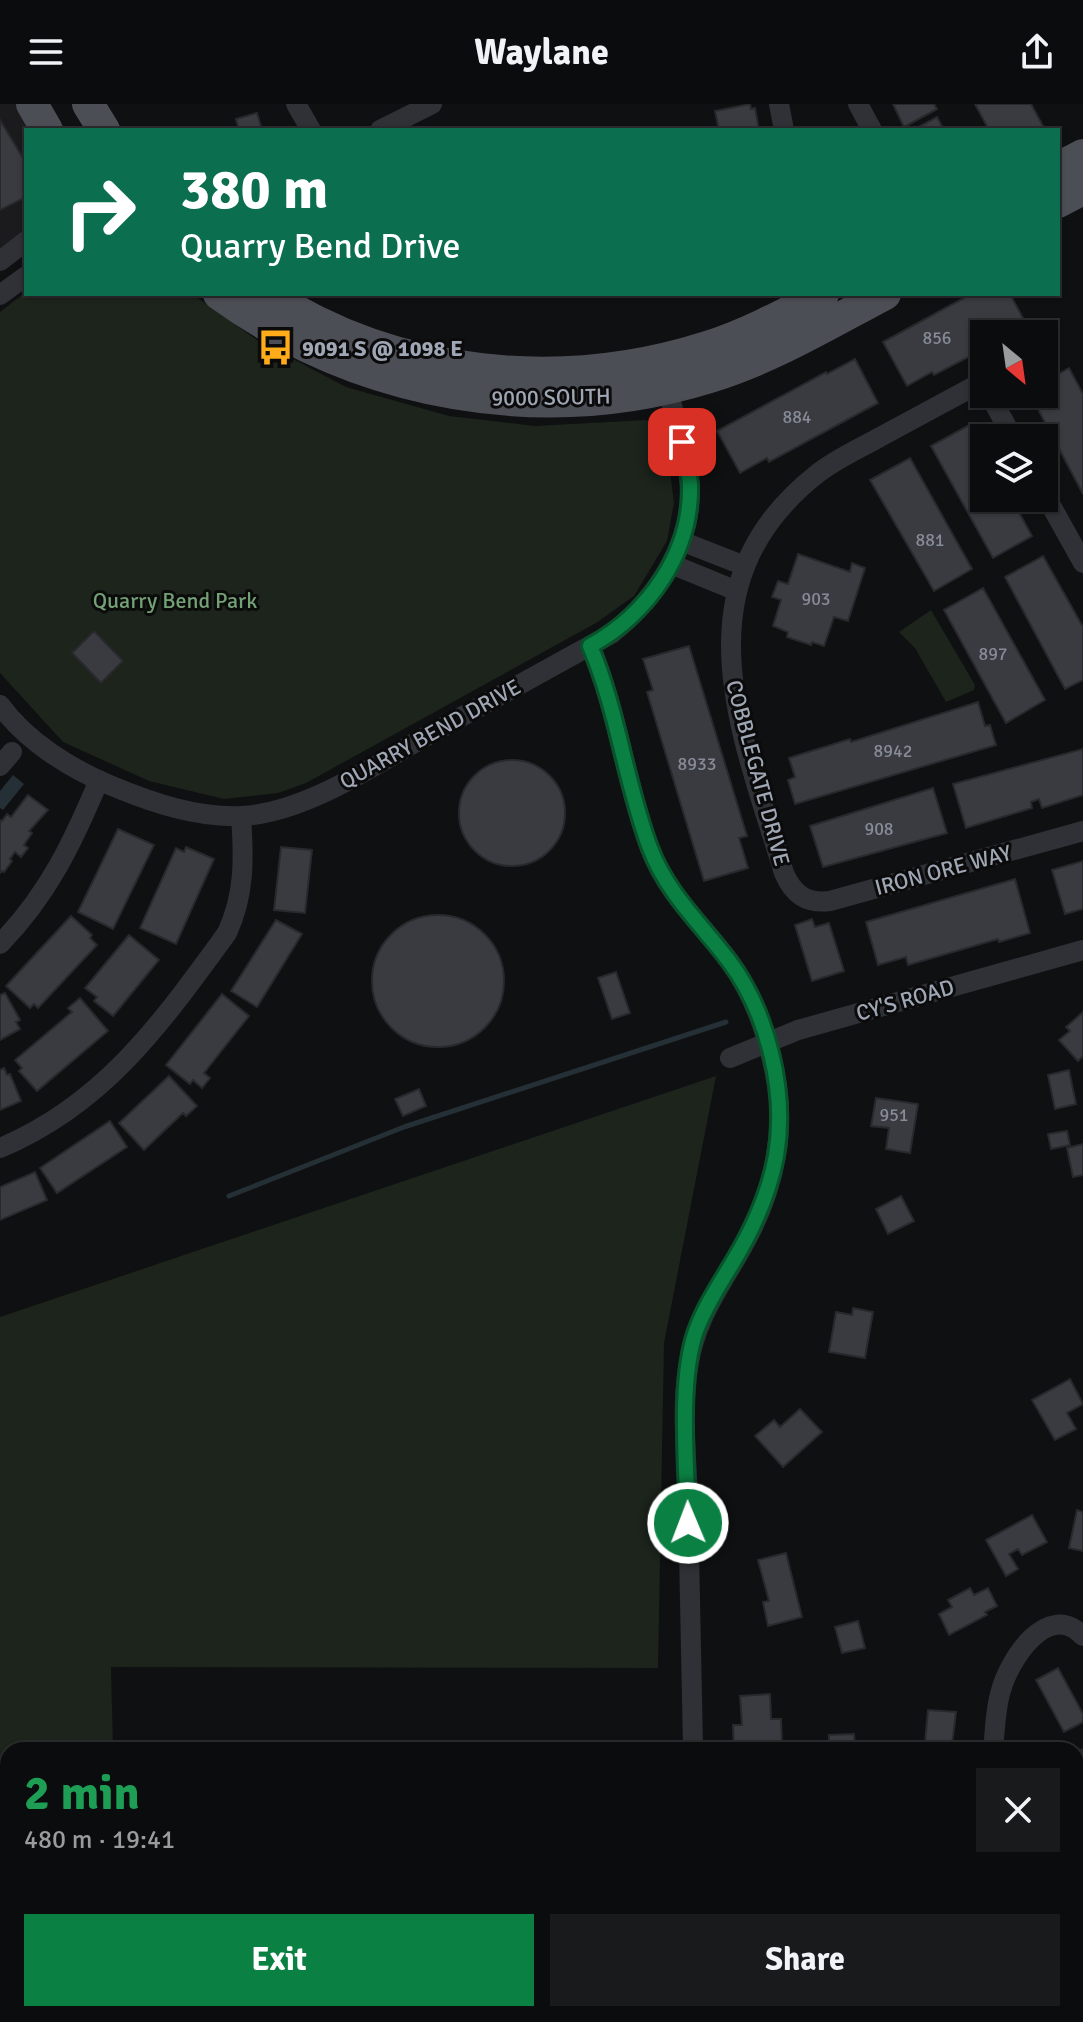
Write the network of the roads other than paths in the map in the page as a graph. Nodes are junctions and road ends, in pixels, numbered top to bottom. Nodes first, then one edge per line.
1 (32, 104) edge
2 (56, 104) edge
3 (71, 104) edge
4 (88, 104) edge
5 (296, 104) edge
6 (432, 104) edge
7 (779, 104) edge
8 (858, 104) edge
9 (46, 128) edge
10 (69, 128) edge
11 (85, 128) edge
12 (103, 128) edge
13 (310, 128) edge
14 (384, 128) edge
15 (784, 128) edge
16 (871, 128) edge
17 (1083, 155) edge
18 (1060, 167) edge
19 (1083, 189) edge
20 (1060, 201) edge
21 (24, 243) edge
22 (0, 261) edge
23 (24, 277) edge
24 (0, 295) edge
25 (222, 296) edge
26 (269, 296) edge
27 (819, 296) edge
28 (881, 296) edge
29 (667, 388) junction
30 (970, 394) edge
31 (1055, 512) edge
32 (681, 541) junction
33 (1083, 563) edge
34 (671, 564) junction
35 (745, 566) junction
36 (737, 591) junction
37 (590, 646) junction
38 (0, 705) edge
39 (99, 780) junction
40 (241, 816) junction
41 (1083, 831) edge
42 (803, 897) joint
43 (0, 944) edge
44 (1083, 950) edge
45 (767, 1043) junction
46 (730, 1058) dead end
47 (0, 1148) edge
48 (1078, 1631) edge
49 (693, 1742) edge
50 (994, 1742) edge

1 - 9 main road
2 - 10 main road
3 - 11 main road
4 - 12 main road
5 - 13 street
6 - 14 street
7 - 15 street
8 - 16 street
17 - 18 main road
19 - 20 main road
21 - 22 street
23 - 24 street
25 - 29 main road, 9000 SOUTH
26 - 27 main road, 9000 SOUTH
28 - 29 main road, 9000 SOUTH
29 - 32 street, QUARRY BEND DRIVE
30 - 35 street, COBBLEGATE DRIVE
31 - 33 street
32 - 34 street, QUARRY BEND DRIVE
32 - 35 street
34 - 36 street
34 - 37 street, QUARRY BEND DRIVE
35 - 36 street, COBBLEGATE DRIVE
36 - 42 street, COBBLEGATE DRIVE
37 - 40 street, QUARRY BEND DRIVE
37 - 45 street
38 - 39 street, QUARRY BEND DRIVE
39 - 40 street, QUARRY BEND DRIVE
39 - 43 street
40 - 47 street
41 - 42 street, IRON ORE WAY
44 - 45 street, CY'S ROAD
45 - 46 street, CY'S ROAD
45 - 49 street
48 - 50 street

